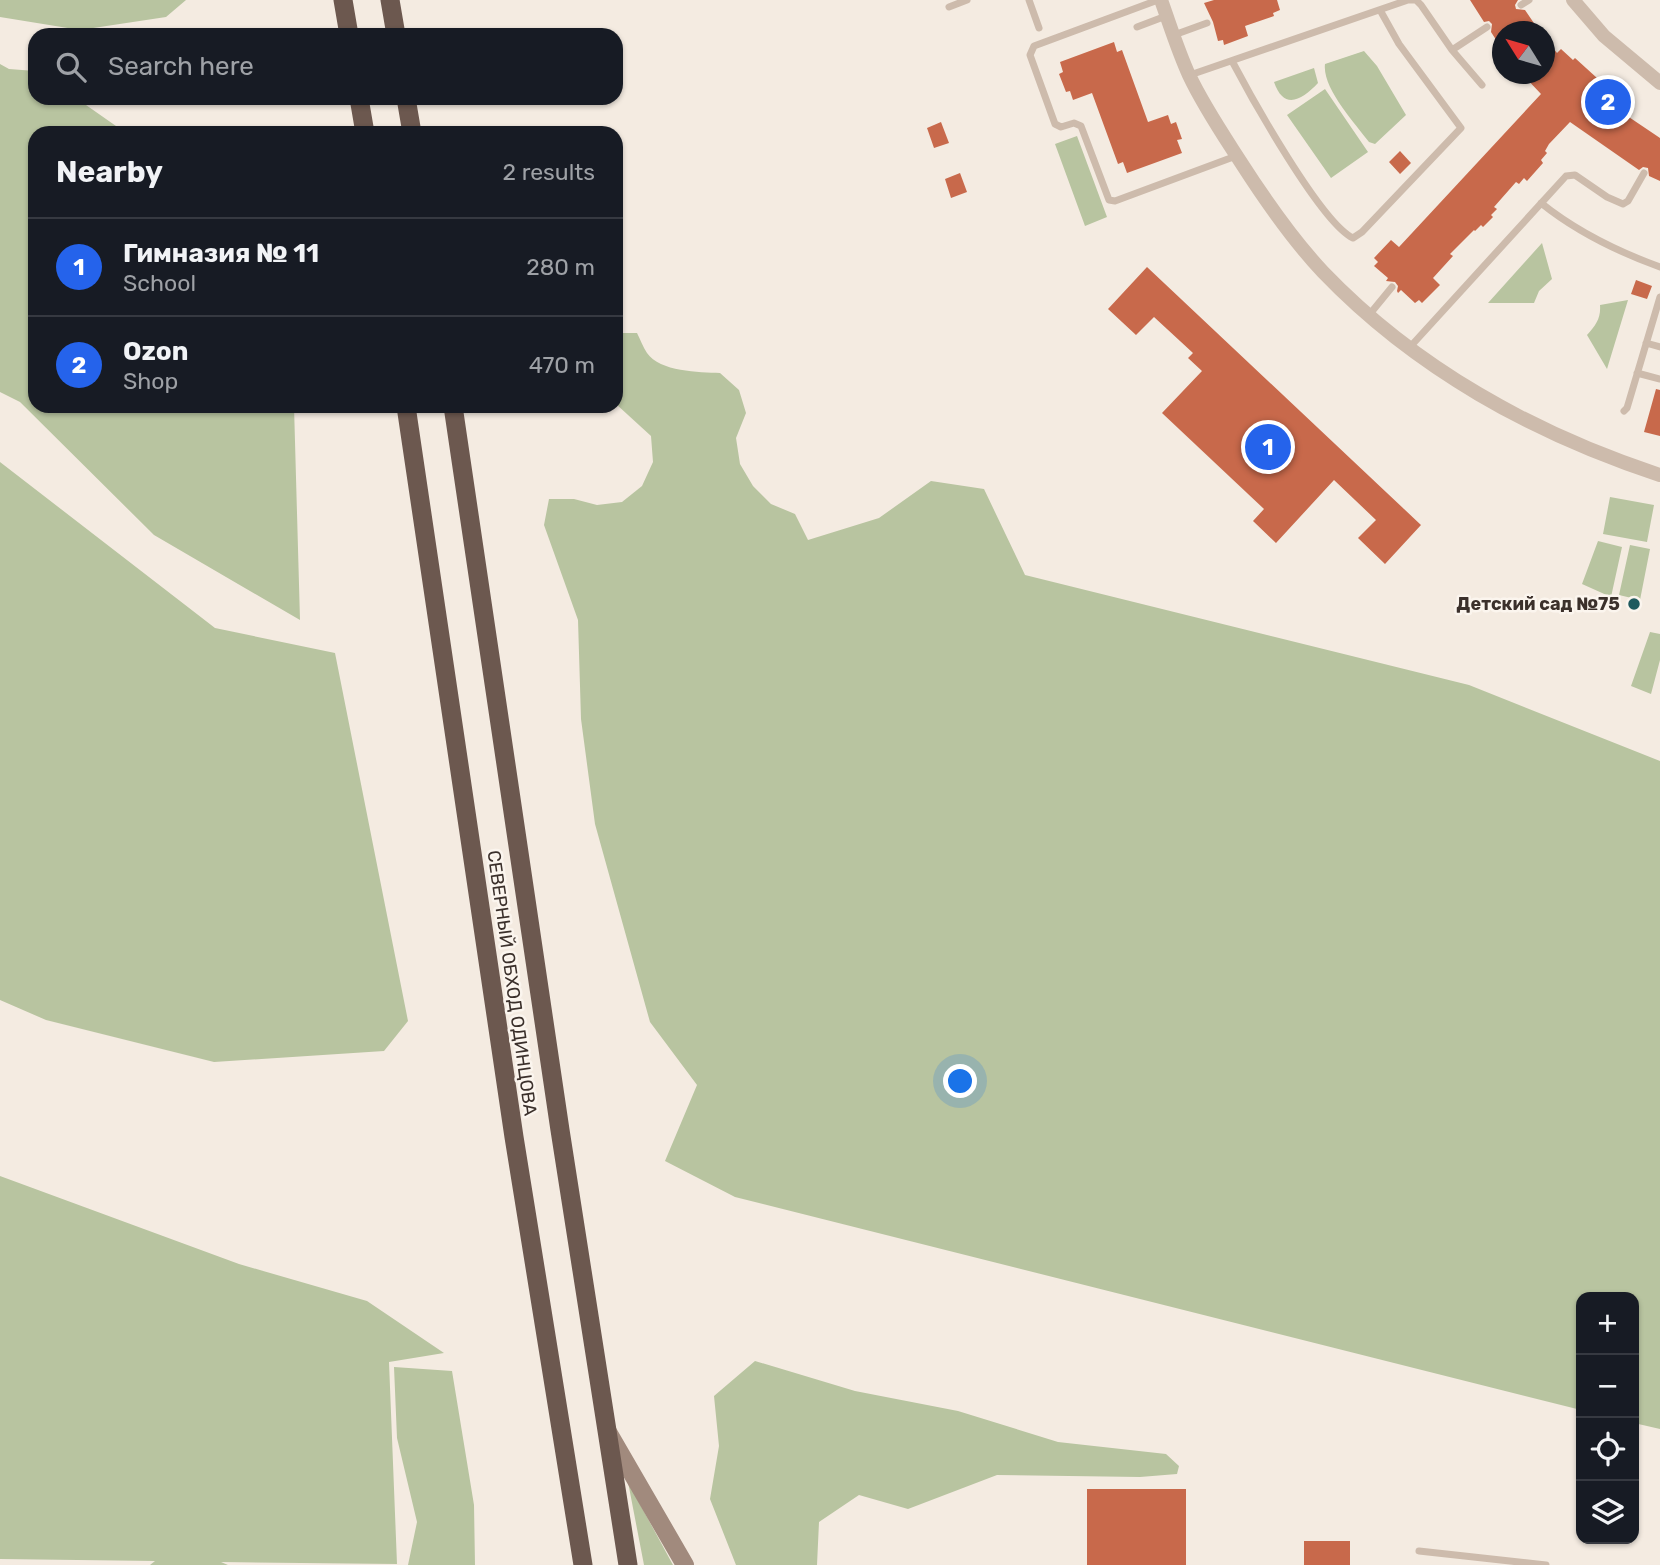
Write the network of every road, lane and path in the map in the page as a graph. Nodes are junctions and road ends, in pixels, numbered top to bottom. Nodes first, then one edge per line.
1 (343, 0) edge
2 (390, 0) edge
3 (967, 0) edge
4 (1029, 0) edge
5 (1160, 0) edge
6 (1573, 0) edge
7 (949, 7) dead end
8 (1380, 10) junction
9 (1166, 16) junction
10 (1207, 23) dead end
11 (1137, 26) dead end
12 (1487, 27) dead end
13 (348, 28) edge
14 (395, 28) edge
15 (1039, 28) dead end
16 (1173, 35) junction
17 (1451, 50) junction
18 (1232, 61) junction
19 (1189, 75) junction
20 (1660, 83) edge
21 (1482, 85) dead end
22 (360, 105) edge
23 (407, 105) edge
24 (364, 126) edge
25 (411, 126) edge
26 (1237, 156) junction
27 (1644, 173) dead end
28 (1541, 203) junction
29 (1660, 267) edge
30 (1392, 287) dead end
31 (1660, 297) edge
32 (1369, 315) junction
33 (1646, 343) junction
34 (1410, 347) junction
35 (1660, 347) edge
36 (1637, 373) junction
37 (1660, 379) edge
38 (1624, 411) dead end
39 (407, 413) edge
40 (454, 413) edge
41 (1660, 475) edge
42 (607, 1429) junction
43 (574, 1516) junction
44 (1419, 1551) dead end
45 (577, 1565) edge
46 (583, 1565) edge
47 (628, 1565) edge
48 (685, 1565) edge
49 (1546, 1565) edge

1 - 13 highway
2 - 14 highway
3 - 7 lane
4 - 15 lane
5 - 9 street
5 - 26 lane
6 - 20 street
8 - 17 lane
8 - 18 lane
8 - 18 lane
9 - 11 lane
9 - 16 street
10 - 16 lane
12 - 17 lane
16 - 19 street
17 - 21 lane
18 - 19 lane
19 - 26 street
22 - 24 highway
23 - 25 highway
26 - 32 street
27 - 28 lane
28 - 29 lane
28 - 34 lane
30 - 32 lane
31 - 33 lane
32 - 34 street
33 - 35 lane
33 - 36 lane
34 - 41 street
36 - 37 lane
36 - 38 lane
39 - 43 highway, СЕВЕРНЫЙ ОБХОД ОДИНЦОВА
40 - 42 highway, СЕВЕРНЫЙ ОБХОД ОДИНЦОВА
42 - 47 highway, СЕВЕРНЫЙ ОБХОД ОДИНЦОВА
42 - 48 main road
43 - 45 main road
43 - 46 highway, СЕВЕРНЫЙ ОБХОД ОДИНЦОВА
44 - 49 lane

